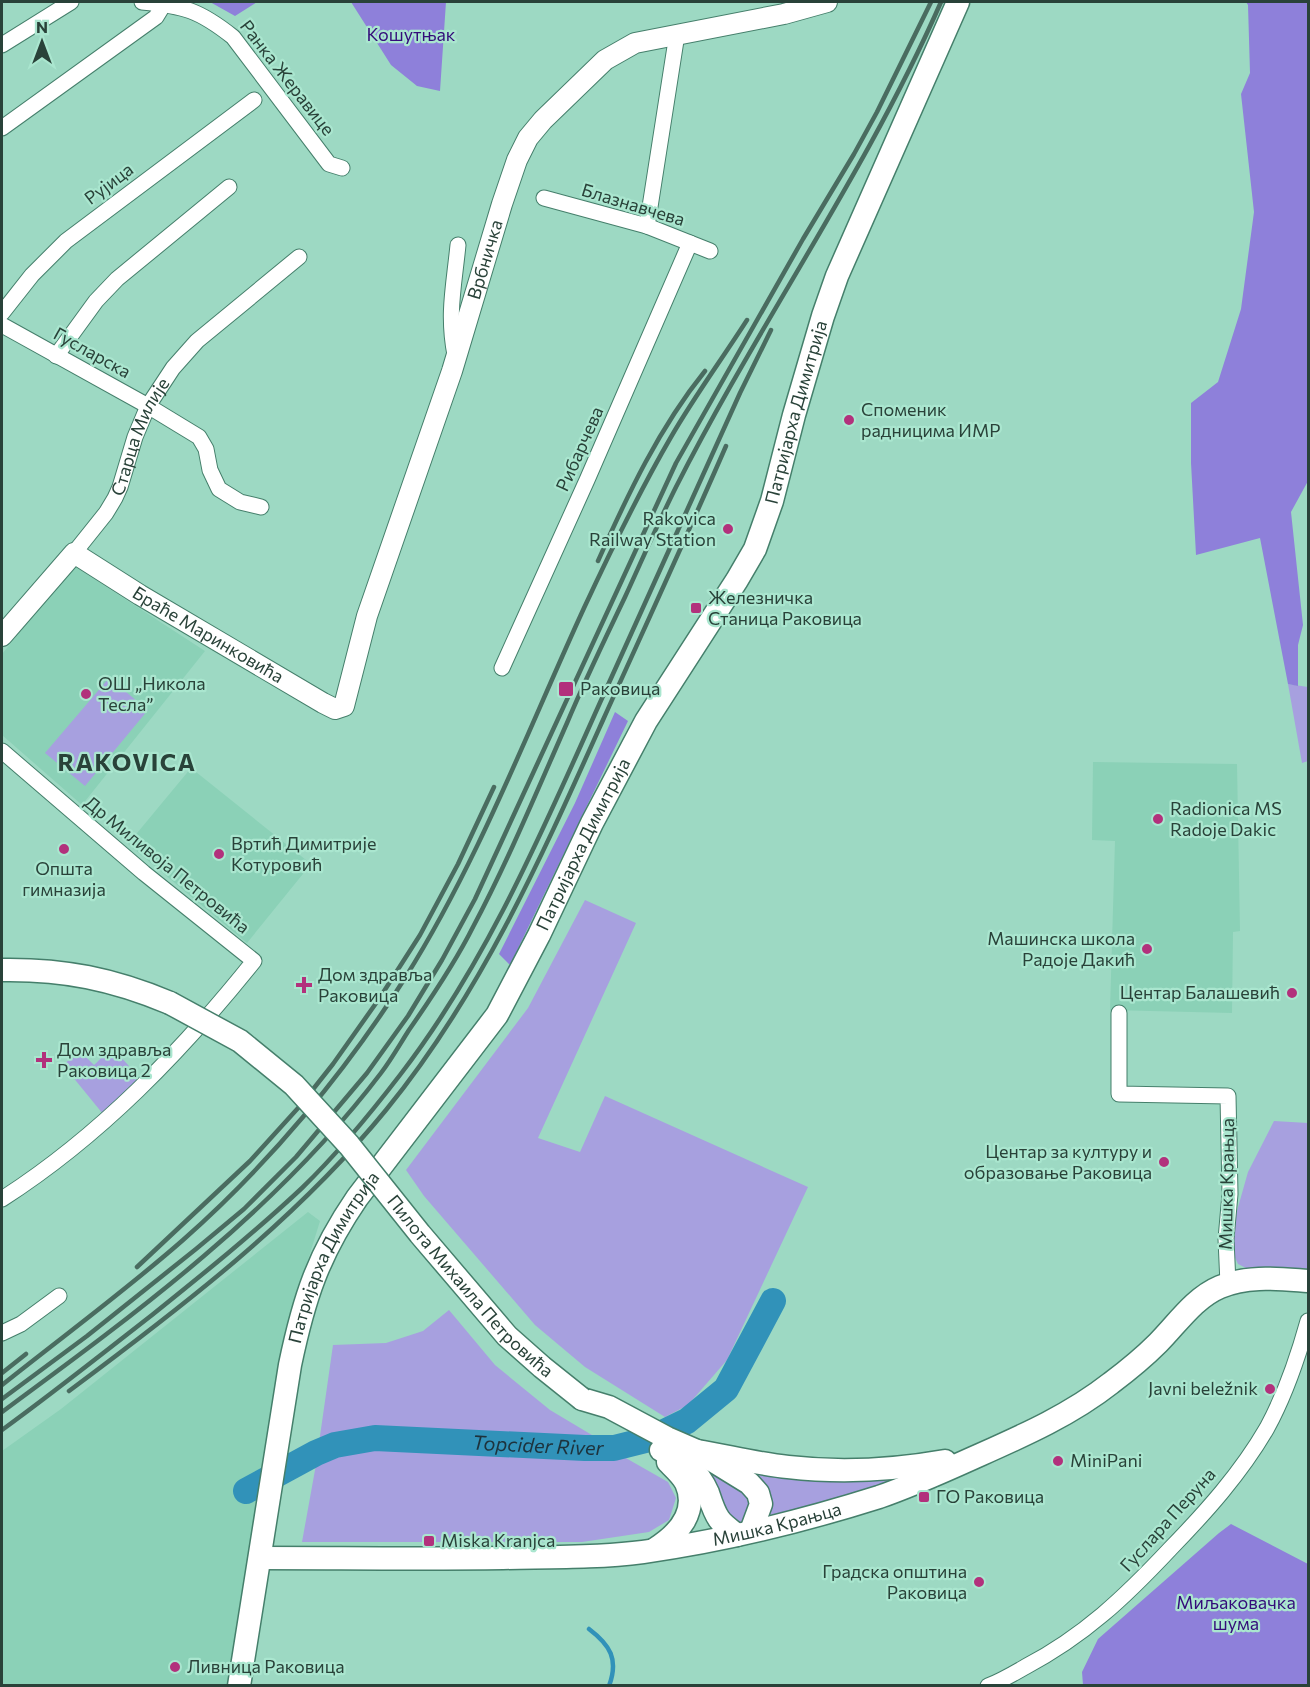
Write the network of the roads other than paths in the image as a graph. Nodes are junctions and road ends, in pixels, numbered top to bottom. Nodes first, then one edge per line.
1 (51, 2) edge
2 (71, 2) edge
3 (142, 2) edge
4 (827, 2) edge
5 (958, 2) edge
6 (165, 4) junction
7 (2, 33) edge
8 (677, 34) junction
9 (2, 45) edge
10 (254, 100) dead end
11 (2, 128) edge
12 (336, 166) dead end
13 (229, 187) dead end
14 (544, 198) dead end
15 (647, 226) junction
16 (690, 243) junction
17 (458, 245) dead end
18 (710, 251) dead end
19 (299, 257) dead end
20 (2, 313) edge
21 (2, 325) edge
22 (56, 356) junction
23 (456, 358) junction
24 (148, 406) junction
25 (261, 507) dead end
26 (74, 553) junction
27 (2, 636) edge
28 (502, 668) dead end
29 (344, 706) joint
30 (2, 751) edge
31 (2, 970) edge
32 (1119, 1013) dead end
33 (2, 1199) edge
34 (1308, 1281) edge
35 (1228, 1284) junction
36 (59, 1296) dead end
37 (1308, 1321) edge
38 (2, 1333) edge
39 (582, 1399) junction
40 (657, 1449) junction
41 (697, 1451) junction
42 (986, 1453) junction
43 (744, 1533) junction
44 (653, 1550) junction
45 (260, 1558) junction
46 (239, 1686) edge
47 (988, 1686) edge

1 - 7 street
2 - 9 street
3 - 6 street, Ранка Жеравице
4 - 8 street, Врбничка
5 - 45 main road, Патријарха Димитрија
6 - 11 street
6 - 12 street, Ранка Жеравице
8 - 15 street
8 - 23 street, Врбничка
10 - 20 street, Рујица
13 - 22 street
14 - 15 street, Блазнавчева
15 - 16 street, Блазнавчева
16 - 18 street, Блазнавчева
16 - 28 street, Рибарчева
17 - 23 street
19 - 24 street, Старца Милије
21 - 22 street, Гусларска
22 - 24 street, Гусларска
23 - 29 street, Врбничка
24 - 25 street, Гусларска
24 - 26 street, Старца Милије
26 - 27 street, Старца Милије
26 - 29 street, Браће Маринковића
30 - 33 street, Др Миливоја Петровића
31 - 39 main road, Пилота Михаила Петровића, bridge
32 - 35 street, Мишка Крањца
34 - 35 main road, Мишка Крањца
35 - 42 main road, Мишка Крањца
36 - 38 street
37 - 47 street, Гуслара Перуна
39 - 40 main road, Пилота Михаила Петровића
39 - 41 main road, Пилота Михаила Петровића
40 - 43 main road, Пилота Михаила Петровића
40 - 44 main road
41 - 42 main road
41 - 43 main road, Пилота Михаила Петровића
42 - 43 main road, Мишка Крањца
43 - 44 main road, Мишка Крањца
44 - 45 main road, Мишка Крањца
45 - 46 main road, Патријарха Димитрија

